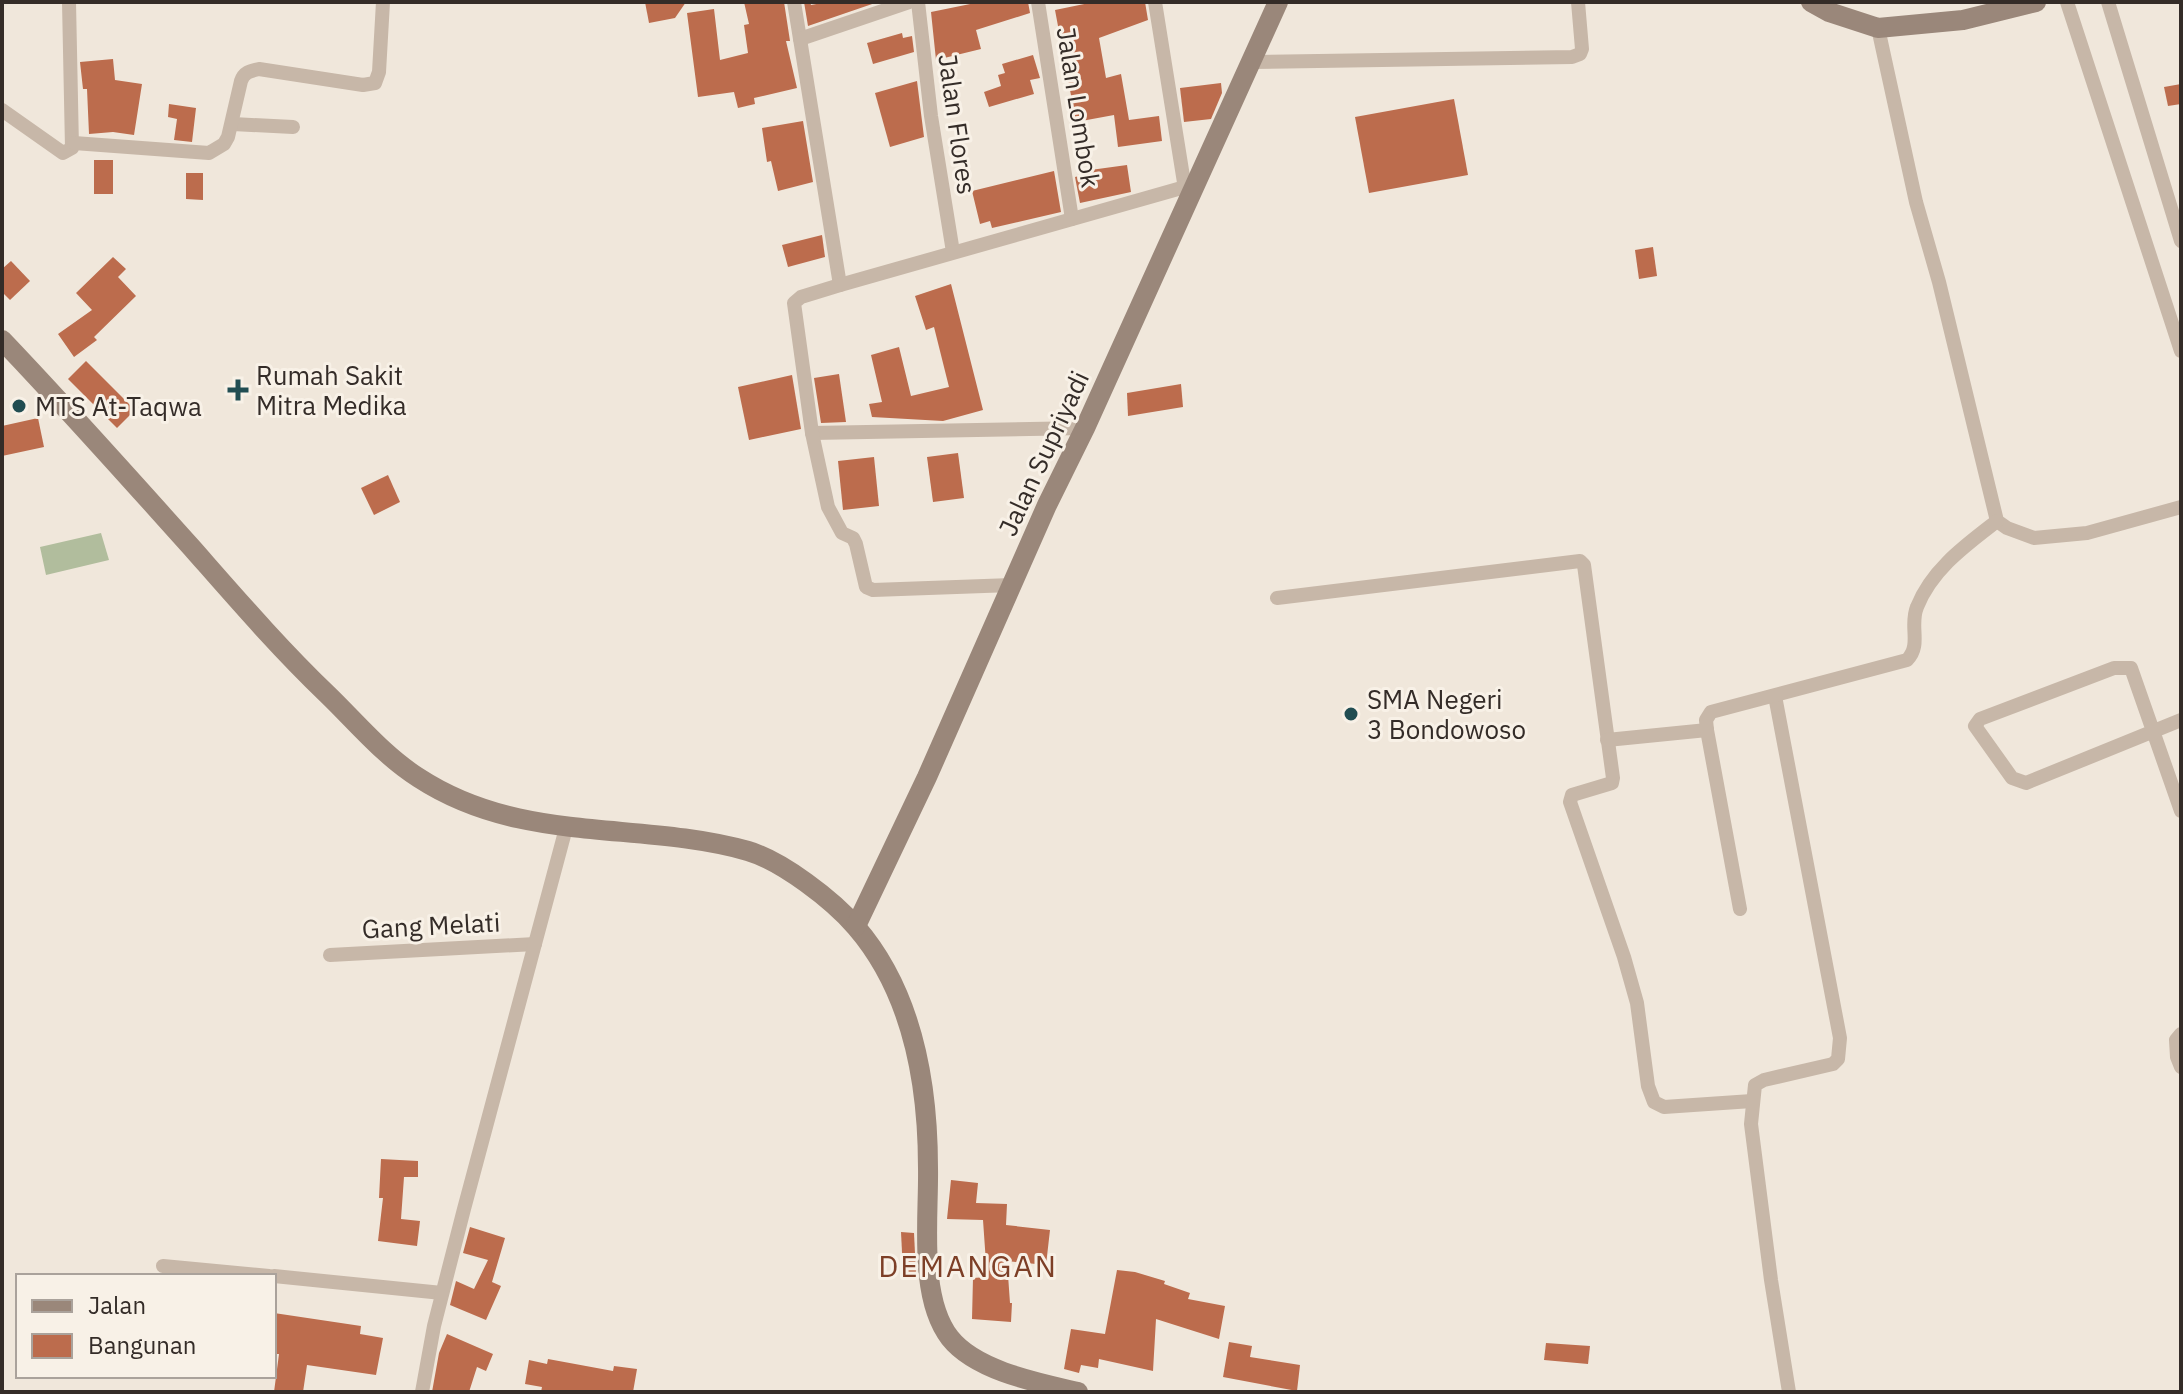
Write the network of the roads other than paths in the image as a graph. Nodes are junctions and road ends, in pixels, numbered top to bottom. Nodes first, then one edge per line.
1 (69, 2) edge
2 (383, 2) edge
3 (794, 2) edge
4 (909, 2) edge
5 (918, 2) edge
6 (1038, 2) edge
7 (1155, 2) edge
8 (1278, 2) edge
9 (1578, 2) edge
10 (1811, 2) edge
11 (2036, 2) edge
12 (2067, 2) edge
13 (2108, 2) edge
14 (1878, 28) junction
15 (800, 39) junction
16 (1252, 62) junction
17 (2, 110) edge
18 (233, 124) junction
19 (293, 127) dead end
20 (74, 143) junction
21 (1186, 193) junction
22 (1072, 219) junction
23 (2181, 241) edge
24 (953, 252) junction
25 (840, 285) junction
26 (2, 340) edge
27 (2181, 351) edge
28 (1085, 428) junction
29 (812, 433) junction
30 (2181, 507) edge
31 (1997, 521) junction
32 (1012, 585) junction
33 (1277, 598) dead end
34 (1775, 696) junction
35 (2181, 720) edge
36 (1707, 730) junction
37 (2153, 731) junction
38 (1607, 740) junction
39 (2181, 811) edge
40 (566, 828) junction
41 (1740, 909) dead end
42 (856, 926) junction
43 (535, 944) junction
44 (330, 955) dead end
45 (2181, 1034) edge
46 (2181, 1067) edge
47 (1752, 1101) junction
48 (163, 1266) dead end
49 (250, 1274) edge
50 (276, 1276) edge
51 (442, 1293) junction
52 (422, 1392) edge
53 (1078, 1392) edge
54 (1789, 1392) edge

1 - 20 street
2 - 18 street
3 - 15 street
4 - 15 street
5 - 24 street, Jalan Flores
6 - 22 street, Jalan Lombok
7 - 21 street
8 - 16 street, Jalan Supriyadi
9 - 16 street
10 - 14 street
11 - 14 street
12 - 27 street
13 - 23 street
14 - 31 street
15 - 25 street
16 - 21 street, Jalan Supriyadi
17 - 20 street
18 - 19 street
18 - 20 street
21 - 22 street
21 - 28 street, Jalan Supriyadi
22 - 24 street
24 - 25 street
25 - 29 street
26 - 40 street
28 - 29 street
28 - 32 street, Jalan Supriyadi
29 - 32 street
30 - 31 street
31 - 34 street
32 - 42 street, Jalan Supriyadi
33 - 38 street
34 - 36 street
34 - 47 street
35 - 37 street
36 - 38 street
36 - 41 street
37 - 37 street
37 - 39 street
38 - 47 street
40 - 42 street
40 - 43 street
42 - 53 street
43 - 44 street, Gang Melati
43 - 51 street
45 - 46 street
47 - 54 street
48 - 49 street
50 - 51 street
51 - 52 street

